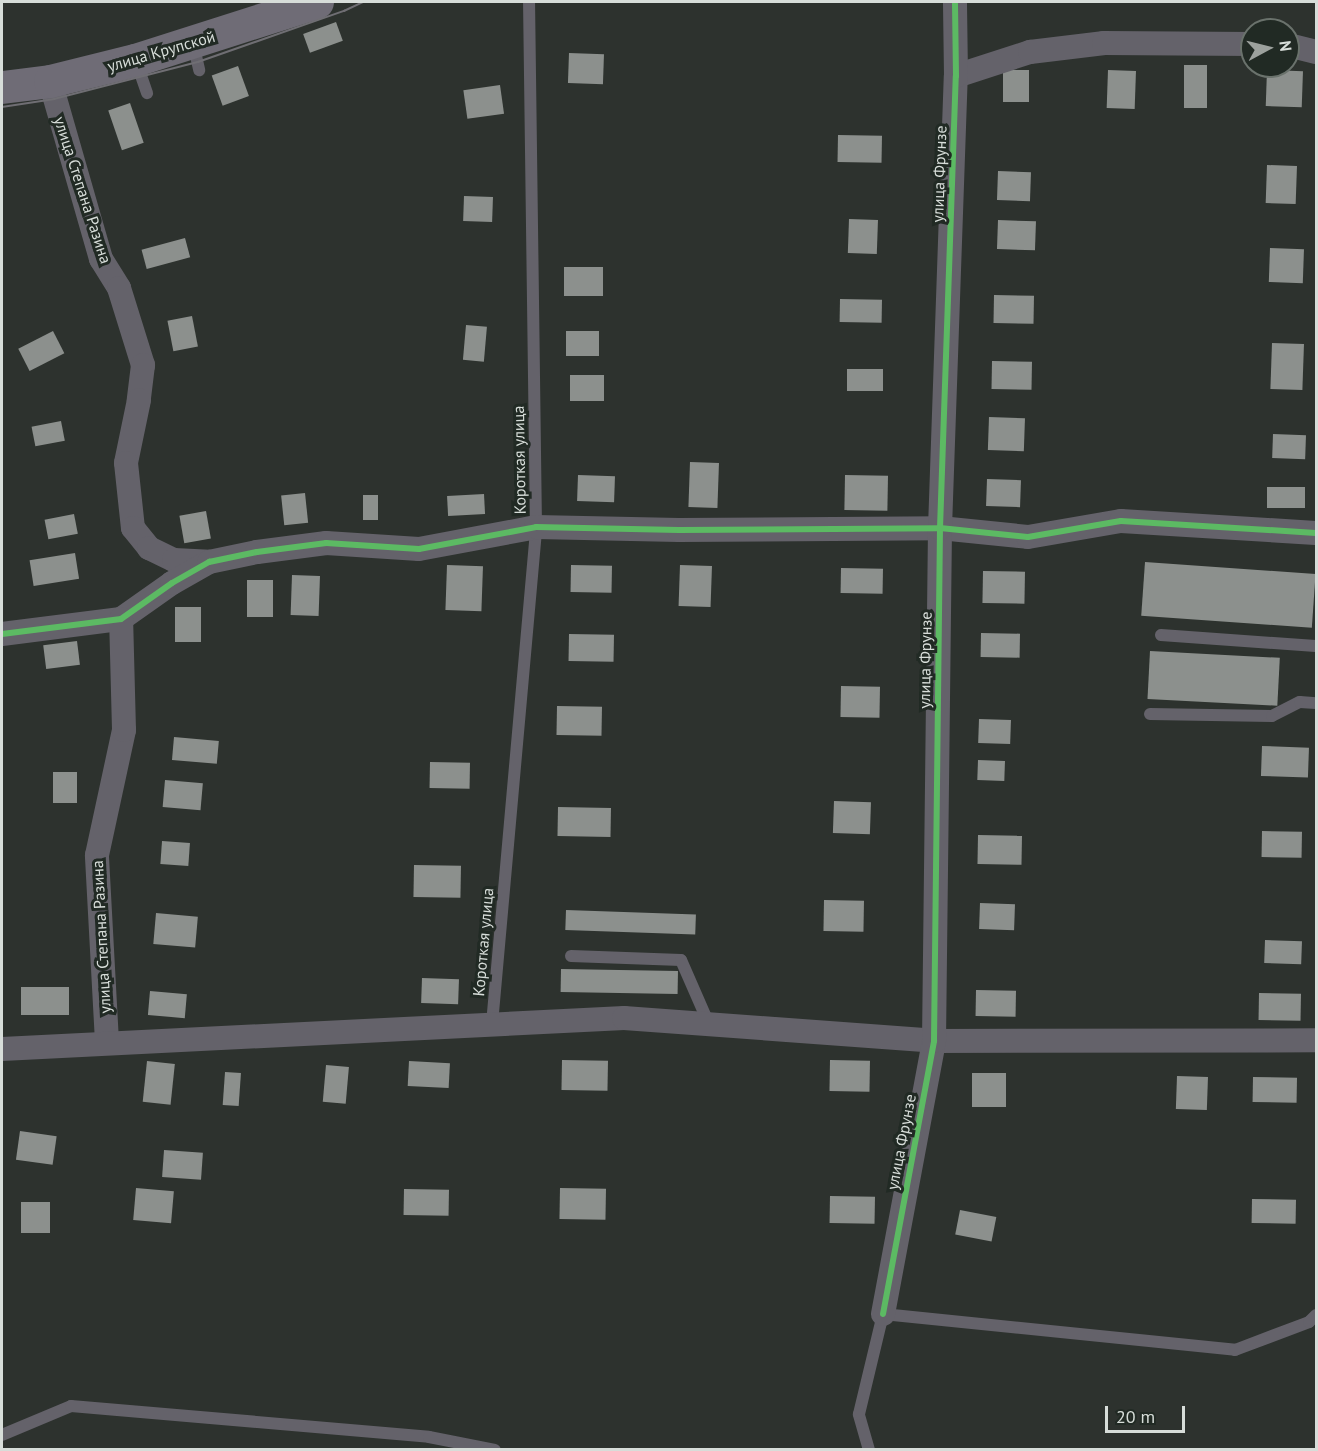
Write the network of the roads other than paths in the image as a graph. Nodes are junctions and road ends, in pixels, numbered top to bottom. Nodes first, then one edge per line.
1 (317, 2) edge
2 (529, 2) edge
3 (955, 2) edge
4 (1240, 44) edge
5 (1300, 48) edge
6 (1317, 52) edge
7 (135, 60) junction
8 (956, 75) junction
9 (50, 81) junction
10 (2, 87) edge
11 (147, 93) dead end
12 (536, 526) junction
13 (940, 528) junction
14 (1317, 533) edge
15 (209, 562) junction
16 (121, 619) junction
17 (2, 634) edge
18 (1161, 635) dead end
19 (1317, 646) edge
20 (1317, 703) edge
21 (1150, 714) dead end
22 (571, 956) dead end
23 (492, 1024) junction
24 (709, 1024) junction
25 (1317, 1040) edge
26 (934, 1041) junction
27 (107, 1042) junction
28 (2, 1049) edge
29 (883, 1314) junction
30 (1317, 1315) edge
31 (2, 1436) edge
32 (495, 1449) edge
33 (869, 1449) edge

1 - 7 main road, улица Крупской
2 - 12 lane, Короткая улица
3 - 8 street, улица Фрунзе
4 - 8 street
5 - 6 street
7 - 9 main road, улица Крупской
7 - 11 lane
8 - 13 street, улица Фрунзе
9 - 10 main road, улица Крупской
9 - 15 street, улица Степана Разина
12 - 13 street
12 - 15 street
12 - 23 lane, Короткая улица
13 - 14 street
13 - 26 street, улица Фрунзе
15 - 16 street
16 - 17 street
16 - 27 street, улица Степана Разина
18 - 19 lane
20 - 21 lane
22 - 24 lane
23 - 24 street
23 - 27 street
24 - 26 street
25 - 26 street
26 - 29 street, улица Фрунзе
27 - 28 street
29 - 30 lane
29 - 33 lane
31 - 32 lane

